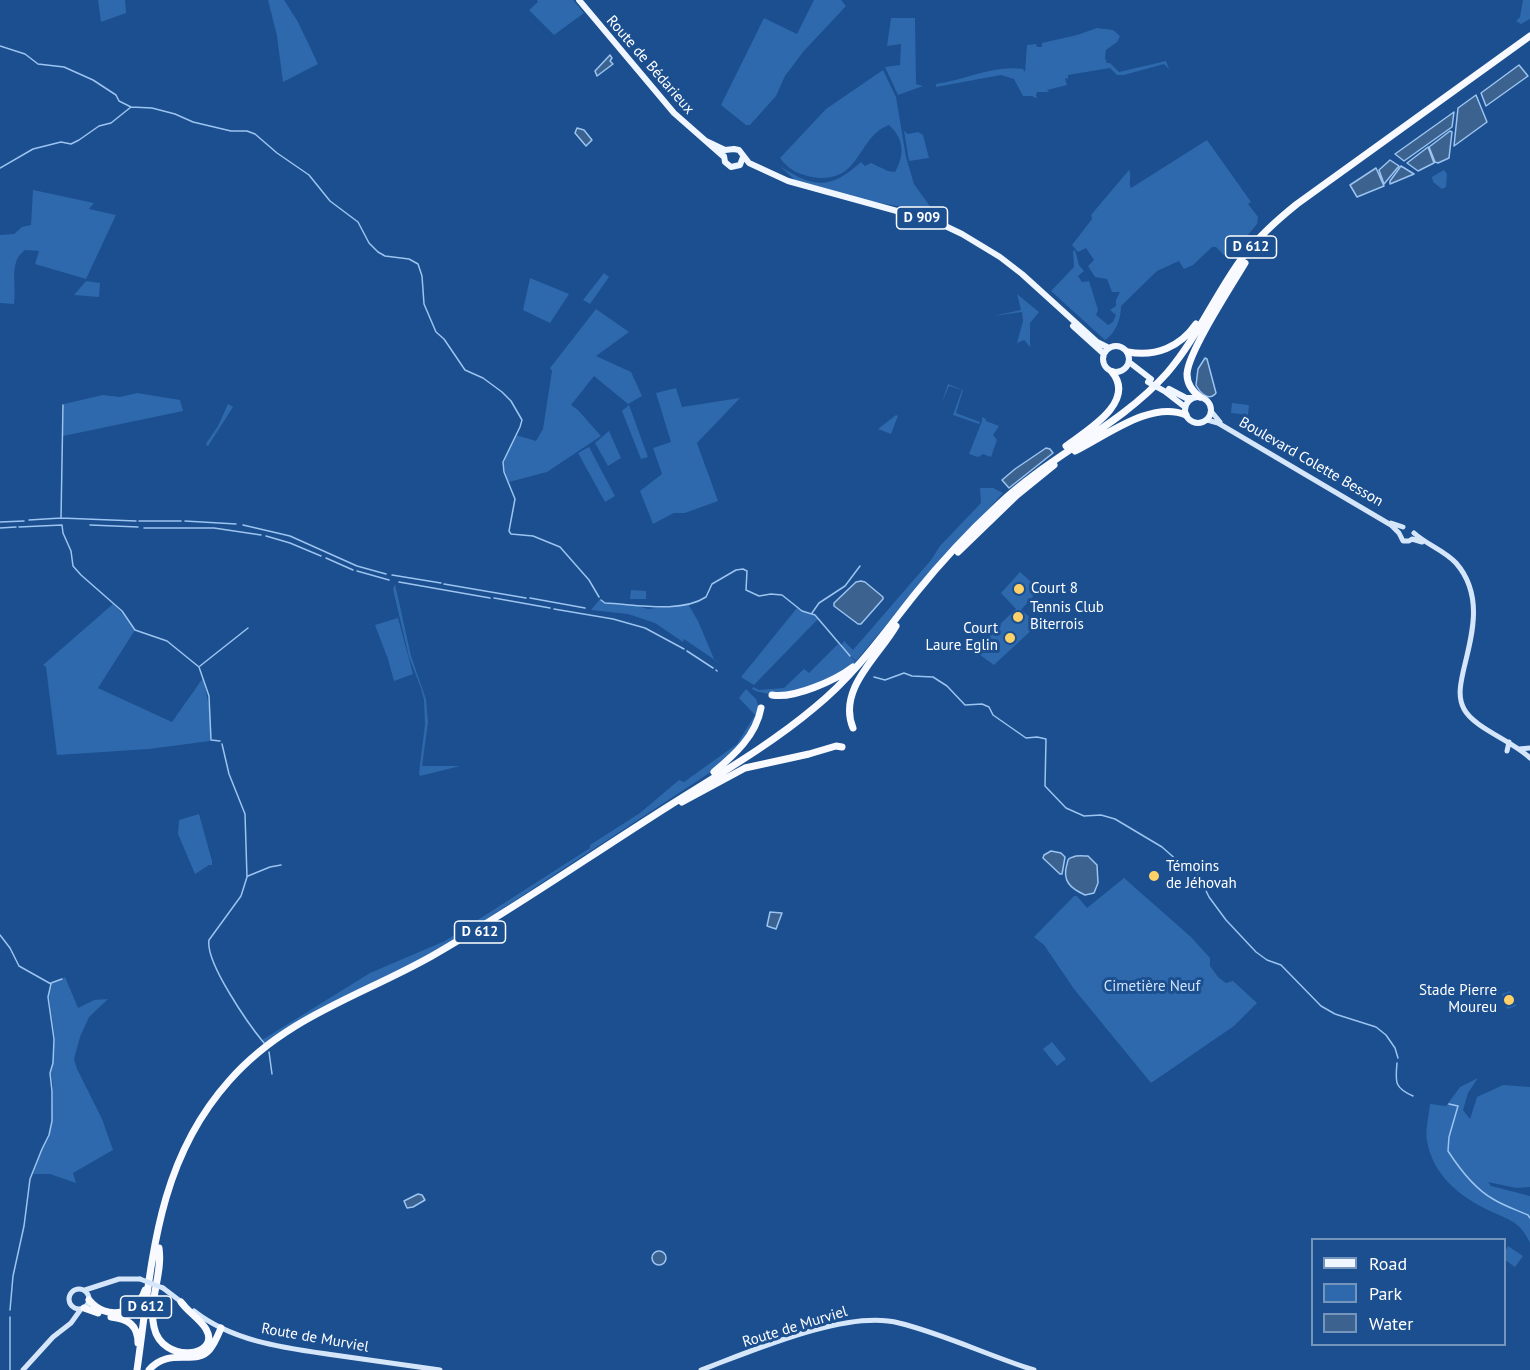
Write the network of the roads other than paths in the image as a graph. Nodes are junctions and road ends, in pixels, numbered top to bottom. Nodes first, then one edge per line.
1 (579, 0) edge
2 (1530, 36) edge
3 (1530, 42) edge
4 (706, 141) junction
5 (728, 150) junction
6 (724, 157) junction
7 (741, 161) junction
8 (1333, 178) junction
9 (1245, 263) junction
10 (1062, 311) junction
11 (1109, 348) junction
12 (1128, 352) junction
13 (1104, 354) junction
14 (1129, 362) junction
15 (1124, 370) junction
16 (1112, 372) junction
17 (1150, 380) junction
18 (1167, 391) junction
19 (1200, 397) junction
20 (1191, 398) junction
21 (1186, 411) junction
22 (1211, 411) junction
23 (1207, 420) junction
24 (1075, 451) junction
25 (1012, 495) junction
26 (1403, 527) junction
27 (1399, 534) junction
28 (1414, 536) junction
29 (896, 626) junction
30 (882, 638) junction
31 (772, 695) dead end
32 (761, 708) dead end
33 (810, 714) junction
34 (800, 723) junction
35 (853, 728) dead end
36 (1509, 742) junction
37 (842, 747) dead end
38 (1508, 751) dead end
39 (1527, 752) edge
40 (682, 802) junction
41 (671, 804) junction
42 (157, 1246) junction
43 (95, 1288) junction
44 (85, 1290) junction
45 (89, 1299) junction
46 (181, 1302) junction
47 (72, 1306) junction
48 (82, 1308) junction
49 (67, 1325) junction
50 (221, 1328) junction
51 (23, 1370) edge
52 (138, 1370) edge
53 (149, 1370) edge
54 (440, 1370) edge
55 (701, 1370) edge
56 (1034, 1370) edge

1 - 4 main road, Route de Bédarieux
2 - 8 highway, D 612
3 - 9 highway, D 612
4 - 5 main road, Route de Bédarieux
4 - 6 main road, Route de Bédarieux
5 - 6 main road
5 - 7 main road
6 - 7 main road
7 - 10 main road, D 909
8 - 12 highway
8 - 25 highway, D 612
9 - 19 highway
9 - 24 highway, D 612
10 - 11 main road, D 909
10 - 13 main road, D 909
11 - 12 main road
11 - 13 main road
12 - 14 main road
13 - 16 main road
14 - 15 main road
14 - 17 main road
15 - 16 main road
15 - 17 main road
16 - 25 highway
17 - 18 main road, bridge
18 - 20 main road
18 - 21 main road
19 - 20 main road
19 - 22 main road
20 - 21 main road
21 - 23 main road
21 - 24 highway
22 - 23 main road
22 - 26 main road, Boulevard Colette Besson
23 - 27 main road, Boulevard Colette Besson
24 - 25 highway, D 612
25 - 29 highway, D 612
25 - 30 highway, D 612
26 - 27 main road
26 - 28 main road
27 - 28 main road
28 - 36 main road
29 - 33 highway, D 612
29 - 35 highway
30 - 31 highway
30 - 33 highway, D 612
32 - 41 highway
33 - 34 highway, D 612
34 - 40 highway, D 612
34 - 41 highway, D 612
36 - 38 main road
36 - 39 main road
37 - 40 highway
40 - 42 highway, D 612
41 - 42 highway, D 612
42 - 45 highway
42 - 46 highway
42 - 52 highway, D 612
43 - 44 main road, Route de Murviel
43 - 45 main road
43 - 46 main road, Route de Murviel, bridge
44 - 45 main road
44 - 47 main road
45 - 48 main road
46 - 50 main road, Route de Murviel
47 - 48 main road
47 - 49 main road
48 - 49 main road
48 - 52 highway
49 - 51 main road
50 - 53 highway
50 - 54 main road, Route de Murviel
55 - 56 main road, Route de Murviel

